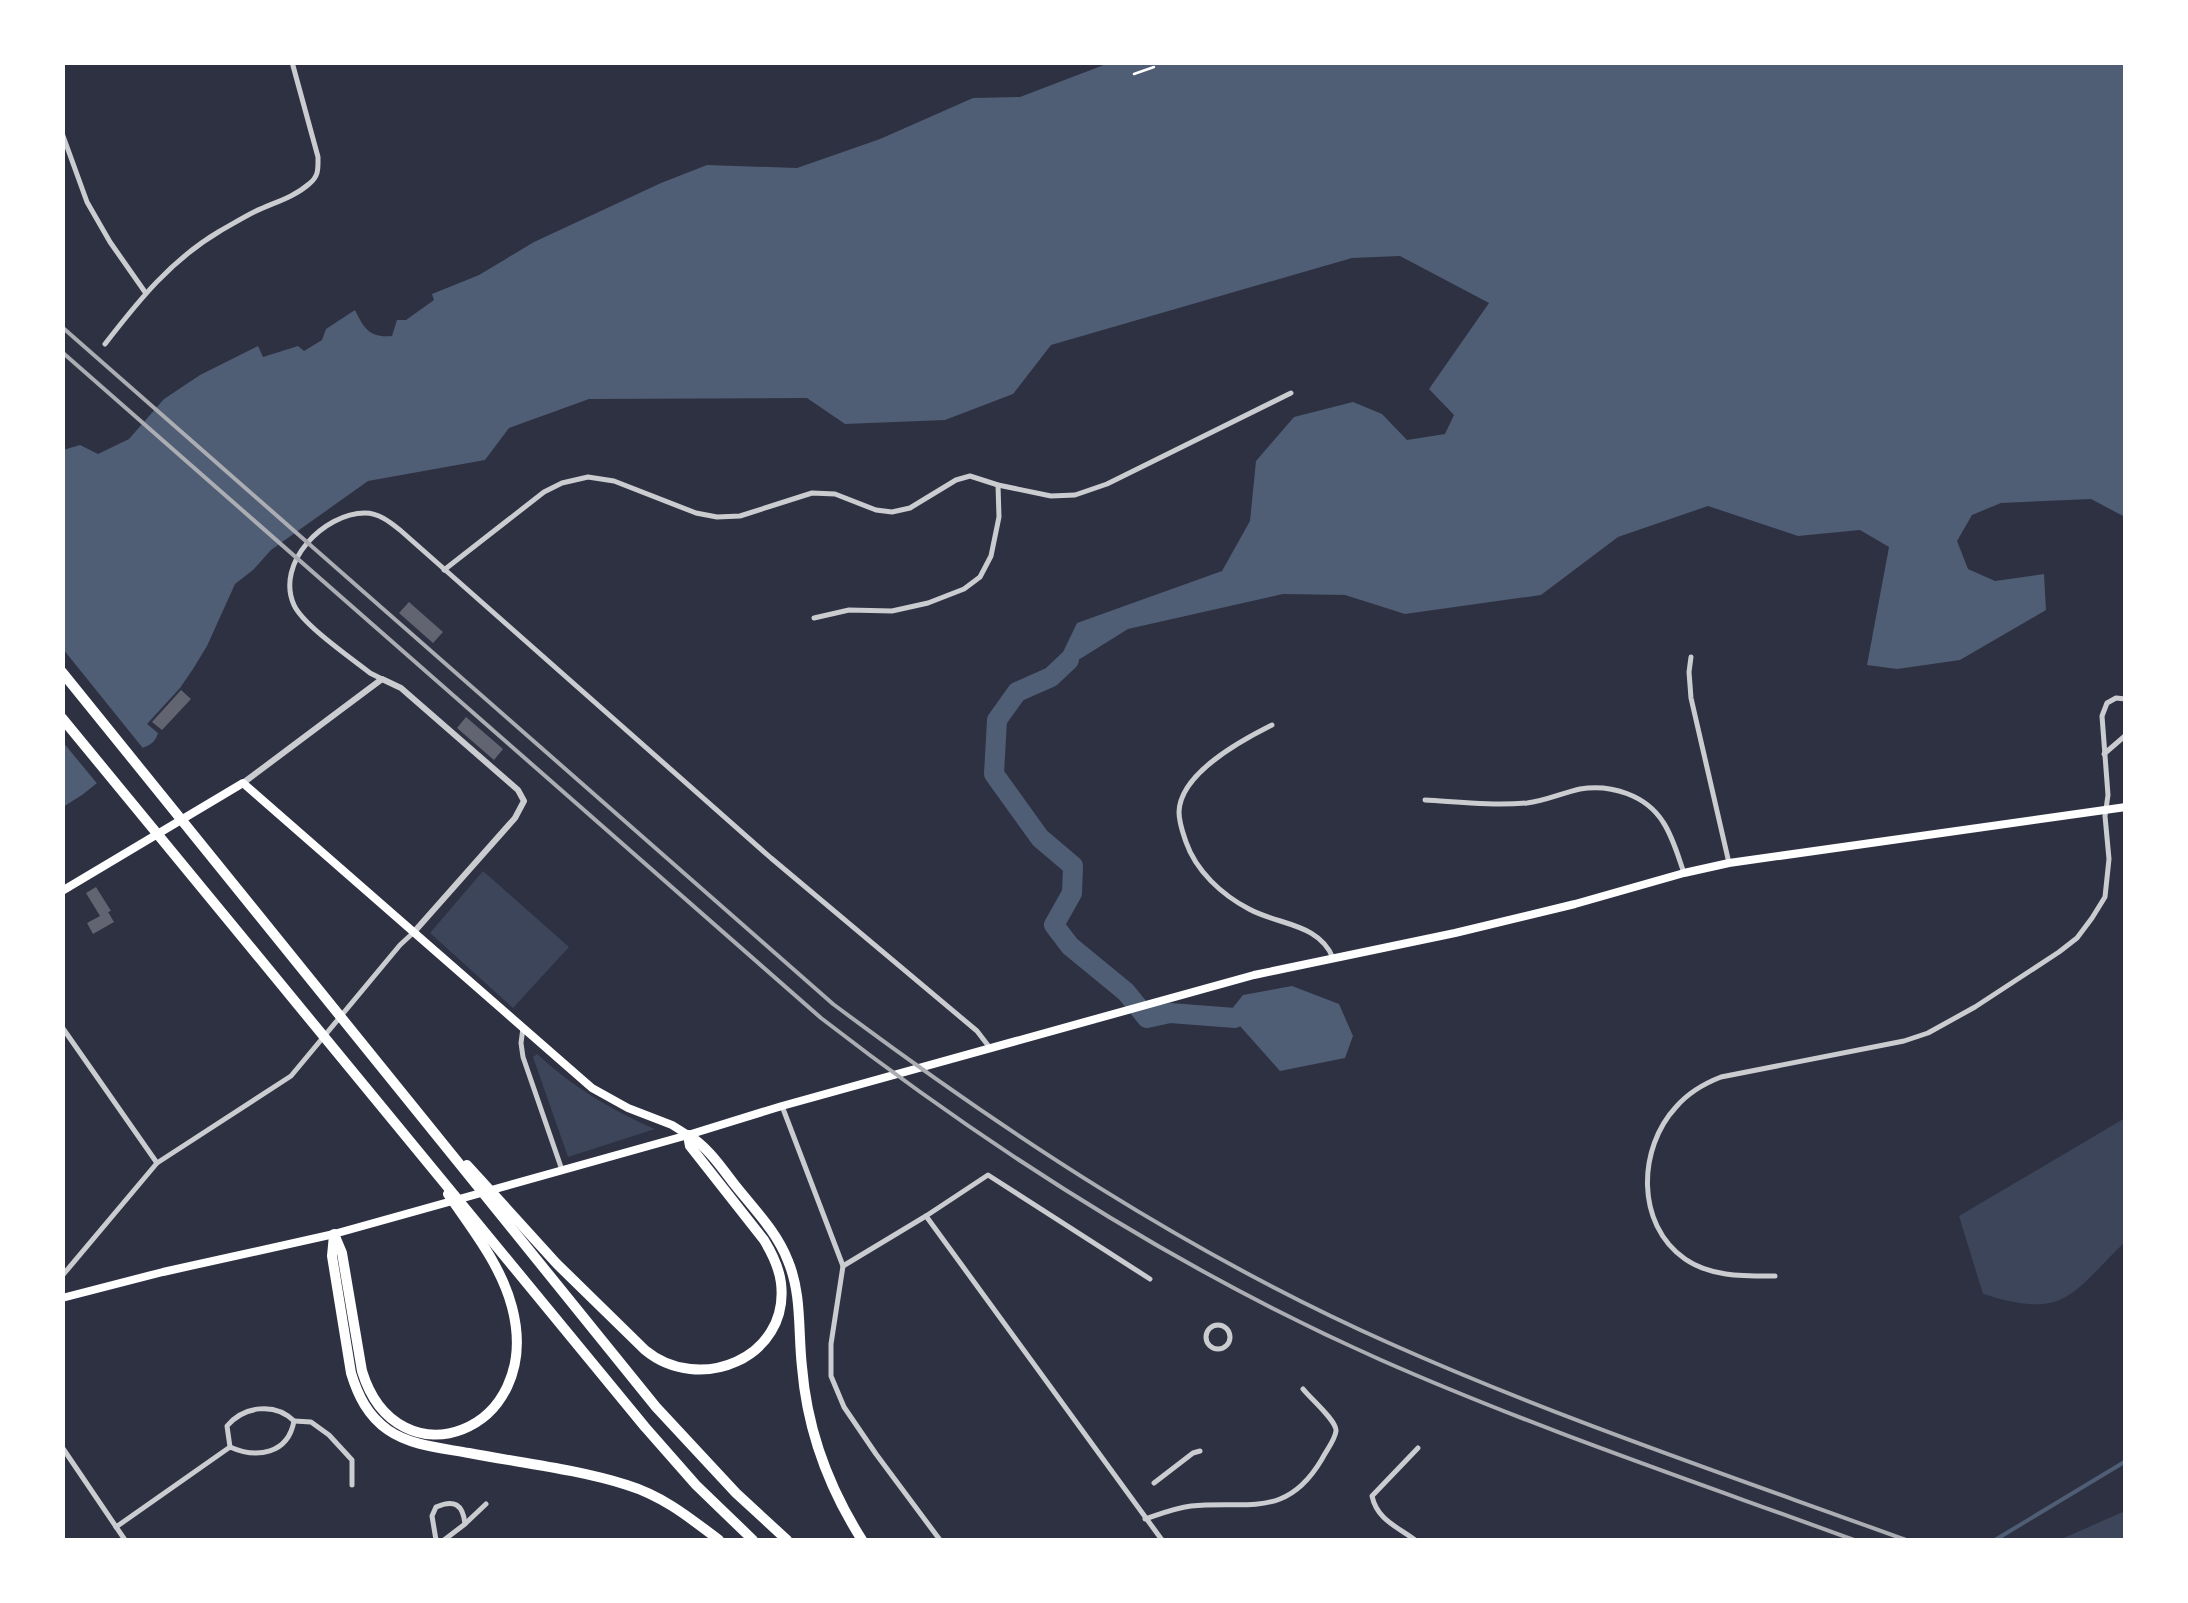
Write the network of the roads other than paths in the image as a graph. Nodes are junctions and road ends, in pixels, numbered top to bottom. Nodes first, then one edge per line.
1 (302, 62) edge
2 (293, 64) edge
3 (62, 133) edge
4 (145, 292) junction
5 (105, 344) dead end
6 (1291, 393) dead end
7 (998, 485) junction
8 (444, 570) junction
9 (814, 618) dead end
10 (1692, 657) dead end
11 (62, 672) edge
12 (382, 680) junction
13 (2126, 699) edge
14 (62, 718) edge
15 (1272, 725) dead end
16 (2126, 734) edge
17 (2104, 754) junction
18 (243, 783) junction
19 (1425, 800) dead end
20 (2126, 807) edge
21 (2106, 809) junction
22 (1730, 863) junction
23 (1684, 873) junction
24 (62, 891) edge
25 (414, 932) junction
26 (1333, 958) junction
27 (62, 1027) edge
28 (523, 1028) junction
29 (990, 1048) junction
30 (782, 1106) junction
31 (688, 1135) junction
32 (157, 1163) junction
33 (562, 1170) junction
34 (498, 1204) junction
35 (466, 1213) junction
36 (926, 1216) junction
37 (334, 1234) junction
38 (843, 1266) junction
39 (62, 1276) edge
40 (1774, 1276) dead end
41 (1150, 1279) dead end
42 (62, 1298) edge
43 (1230, 1340) joint
44 (1302, 1389) dead end
45 (294, 1421) junction
46 (62, 1447) edge
47 (230, 1447) junction
48 (1418, 1448) dead end
49 (1200, 1451) dead end
50 (1154, 1484) dead end
51 (352, 1485) dead end
52 (486, 1504) dead end
53 (1145, 1519) junction
54 (465, 1524) junction
55 (116, 1527) junction
56 (125, 1540) edge
57 (436, 1540) edge
58 (444, 1540) edge
59 (719, 1540) edge
60 (753, 1540) edge
61 (788, 1540) edge
62 (862, 1540) edge
63 (940, 1540) edge
64 (1162, 1540) edge
65 (1415, 1540) edge

1 - 2 street
2 - 4 street
3 - 4 street
4 - 5 street
6 - 7 street
7 - 8 street
7 - 9 street
8 - 12 street
8 - 29 street
10 - 22 street
11 - 34 highway
12 - 18 street
12 - 25 street
13 - 17 street
14 - 35 highway
15 - 26 street
16 - 17 street
17 - 21 street
18 - 24 main road
18 - 25 main road
19 - 23 street
20 - 21 main road
21 - 22 main road
21 - 40 street
22 - 23 main road
23 - 26 main road
25 - 28 main road
25 - 32 street
26 - 29 main road
27 - 32 street
28 - 31 main road
28 - 33 street
29 - 30 main road
30 - 31 main road
30 - 38 street
31 - 33 main road
31 - 34 highway
31 - 62 highway
32 - 39 street
33 - 37 main road
34 - 61 highway
35 - 37 highway
35 - 60 highway
36 - 38 street
36 - 41 street
36 - 53 street
37 - 42 main road
37 - 59 highway
38 - 63 street
43 - 43 street
44 - 53 street
45 - 47 street
45 - 47 street
45 - 51 street
46 - 55 street
47 - 55 street
48 - 65 street
49 - 50 street
52 - 54 street
53 - 64 street
54 - 57 street
54 - 58 street
55 - 56 street

